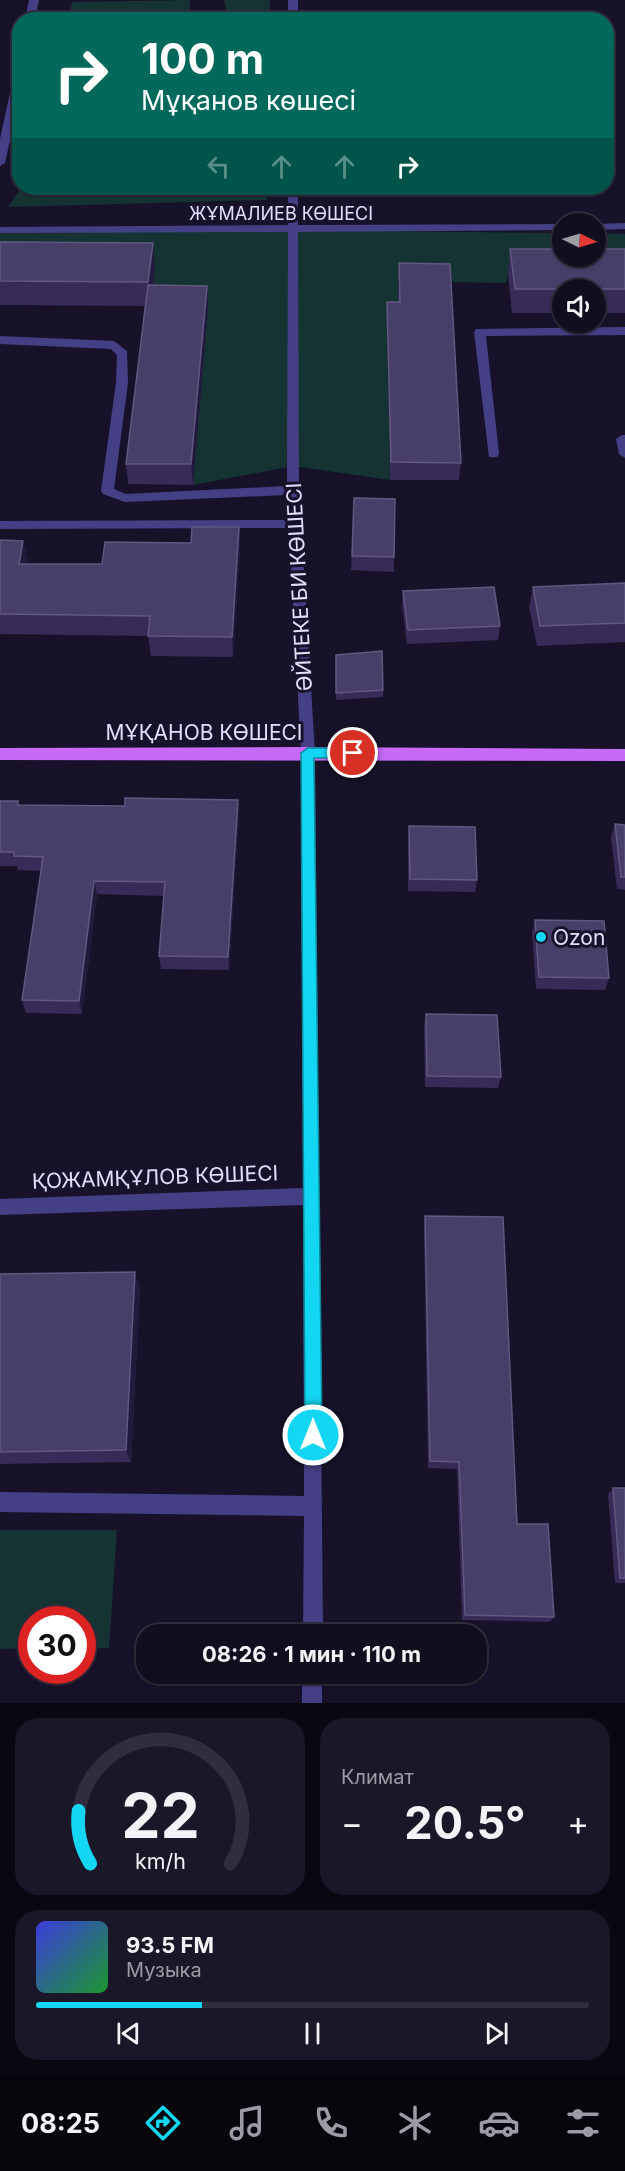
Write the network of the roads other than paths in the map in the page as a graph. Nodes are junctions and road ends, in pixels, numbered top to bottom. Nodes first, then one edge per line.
1 (12, 107) edge
2 (0, 163) edge
3 (293, 195) edge
4 (625, 226) edge
5 (552, 227) edge
6 (606, 227) edge
7 (0, 230) edge
8 (293, 230) junction
9 (625, 331) edge
10 (0, 340) edge
11 (625, 439) edge
12 (493, 454) dead end
13 (625, 454) edge
14 (293, 490) junction
15 (295, 524) junction
16 (0, 525) edge
17 (308, 753) junction
18 (0, 754) edge
19 (625, 755) edge
20 (312, 1196) junction
21 (0, 1207) edge
22 (0, 1502) edge
23 (314, 1506) junction
24 (313, 1624) edge
25 (312, 1684) edge
26 (312, 1703) edge

1 - 2 street
3 - 8 street, ӘЙТЕКЕ БИ КӨШЕСІ
4 - 6 street
5 - 8 street, ЖҰМАЛИЕВ КӨШЕСІ
7 - 8 street, ЖҰМАЛИЕВ КӨШЕСІ
8 - 14 street, ӘЙТЕКЕ БИ КӨШЕСІ
9 - 12 street
10 - 14 street
11 - 13 street
14 - 15 street, ӘЙТЕКЕ БИ КӨШЕСІ
15 - 16 street
15 - 17 street, ӘЙТЕКЕ БИ КӨШЕСІ
17 - 18 main road, МҰҚАНОВ КӨШЕСІ
17 - 19 main road, МҰҚАНОВ КӨШЕСІ
17 - 20 street, ӘЙТЕКЕ БИ КӨШЕСІ
20 - 21 street, ҚОЖАМҚҰЛОВ КӨШЕСІ
20 - 23 street, ӘЙТЕКЕ БИ КӨШЕСІ
22 - 23 street
23 - 24 street, ӘЙТЕКЕ БИ КӨШЕСІ
25 - 26 street

